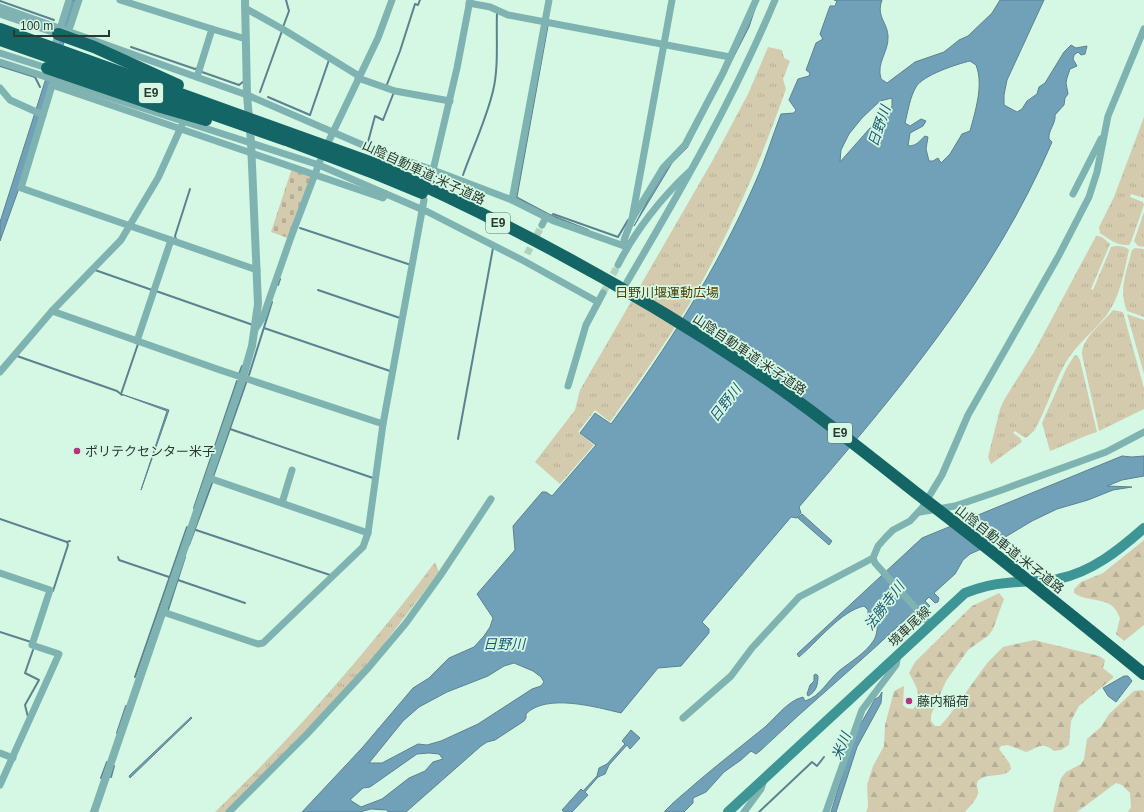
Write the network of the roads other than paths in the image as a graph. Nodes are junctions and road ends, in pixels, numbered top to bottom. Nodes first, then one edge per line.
1 (68, 0) edge
2 (79, 0) edge
3 (120, 0) edge
4 (392, 0) edge
5 (549, 0) edge
6 (672, 0) edge
7 (756, 0) edge
8 (775, 0) edge
9 (471, 2) edge
10 (245, 4) edge
11 (0, 7) edge
12 (0, 14) edge
13 (545, 22) junction
14 (0, 29) edge
15 (70, 29) junction
16 (212, 29) junction
17 (59, 30) junction
18 (1144, 30) edge
19 (246, 39) junction
20 (0, 40) edge
21 (664, 44) junction
22 (46, 50) junction
23 (0, 53) edge
24 (730, 57) junction
25 (0, 62) edge
26 (50, 77) junction
27 (197, 77) junction
28 (359, 77) junction
29 (0, 88) edge
30 (247, 95) junction
31 (450, 102) junction
32 (43, 115) junction
33 (182, 126) junction
34 (1105, 131) junction
35 (332, 133) junction
36 (249, 134) junction
37 (319, 164) junction
38 (694, 167) junction
39 (433, 170) junction
40 (315, 175) junction
41 (431, 179) dead end
42 (386, 194) junction
43 (1073, 194) dead end
44 (424, 200) dead end
45 (512, 200) junction
46 (425, 211) junction
47 (546, 217) junction
48 (632, 219) junction
49 (127, 225) junction
50 (542, 225) tunnel mouth
51 (171, 240) junction
52 (627, 248) junction
53 (618, 265) tunnel mouth
54 (257, 270) junction
55 (628, 290) junction
56 (603, 293) tunnel mouth
57 (598, 302) junction
58 (52, 311) junction
59 (256, 328) junction
60 (137, 341) junction
61 (0, 372) edge
62 (243, 377) junction
63 (568, 386) dead end
64 (384, 424) junction
65 (1144, 432) edge
66 (292, 470) dead end
67 (209, 478) junction
68 (491, 498) dead end
69 (282, 503) junction
70 (920, 512) junction
71 (1144, 528) edge
72 (368, 533) junction
73 (874, 561) junction
74 (0, 573) edge
75 (164, 612) junction
76 (928, 621) junction
77 (898, 655) junction
78 (1144, 677) edge
79 (683, 718) dead end
80 (0, 753) edge
81 (13, 758) junction
82 (765, 776) junction
83 (0, 785) edge
84 (97, 805) edge
85 (229, 812) edge
86 (728, 812) edge
87 (744, 812) edge
88 (826, 812) edge

1 - 17 street
2 - 15 street
3 - 16 street
4 - 28 street
5 - 13 street
6 - 21 street
7 - 24 street
8 - 38 street
9 - 13 street
9 - 31 street
10 - 19 street
10 - 28 street
11 - 17 street
12 - 17 street
13 - 21 street
13 - 45 street
14 - 22 highway, 山陰自動車道;米子道路 / E9
15 - 17 street
15 - 27 street
16 - 19 street
16 - 27 street
17 - 26 street
17 - 36 highway
18 - 34 street
19 - 30 street
20 - 22 highway, 山陰自動車道;米子道路 / E9
21 - 24 street
21 - 48 street
22 - 36 highway, 山陰自動車道;米子道路 / E9
23 - 26 street
24 - 48 street
25 - 26 street
26 - 32 street
26 - 33 street
26 - 36 highway
27 - 30 street
28 - 31 street
28 - 35 street
29 - 32 street
30 - 35 street
30 - 36 street
31 - 39 street
32 - 49 street
33 - 36 street
33 - 36 street
33 - 49 street
34 - 43 street
34 - 70 street
35 - 37 street
35 - 39 street
36 - 37 street
36 - 40 street
36 - 54 street
36 - 55 highway, 山陰自動車道;米子道路 / E9
37 - 40 street
37 - 42 street
38 - 52 street
38 - 55 street
39 - 41 street
39 - 45 street
40 - 42 street
40 - 59 street
42 - 46 street
44 - 46 street
45 - 47 street
46 - 57 street
46 - 64 street
47 - 50 street
47 - 52 street
48 - 52 street
49 - 51 street
49 - 58 street
51 - 54 street
51 - 60 street
52 - 53 street
54 - 59 street
55 - 78 highway, 山陰自動車道;米子道路 / E9
56 - 57 street
57 - 63 street
58 - 60 street
58 - 61 street
59 - 62 street
60 - 62 street
62 - 64 street
62 - 67 street
64 - 72 street
65 - 70 street
66 - 69 street
67 - 69 street
67 - 75 street
68 - 85 street
69 - 72 street
70 - 73 street
71 - 76 main road, 境車尾線
72 - 75 street
73 - 76 street
73 - 79 street
74 - 81 street
75 - 84 street
76 - 77 main road, 境車尾線
77 - 82 main road, 境車尾線
77 - 88 street
80 - 81 street
81 - 83 street
82 - 86 main road, 境車尾線
82 - 87 street

